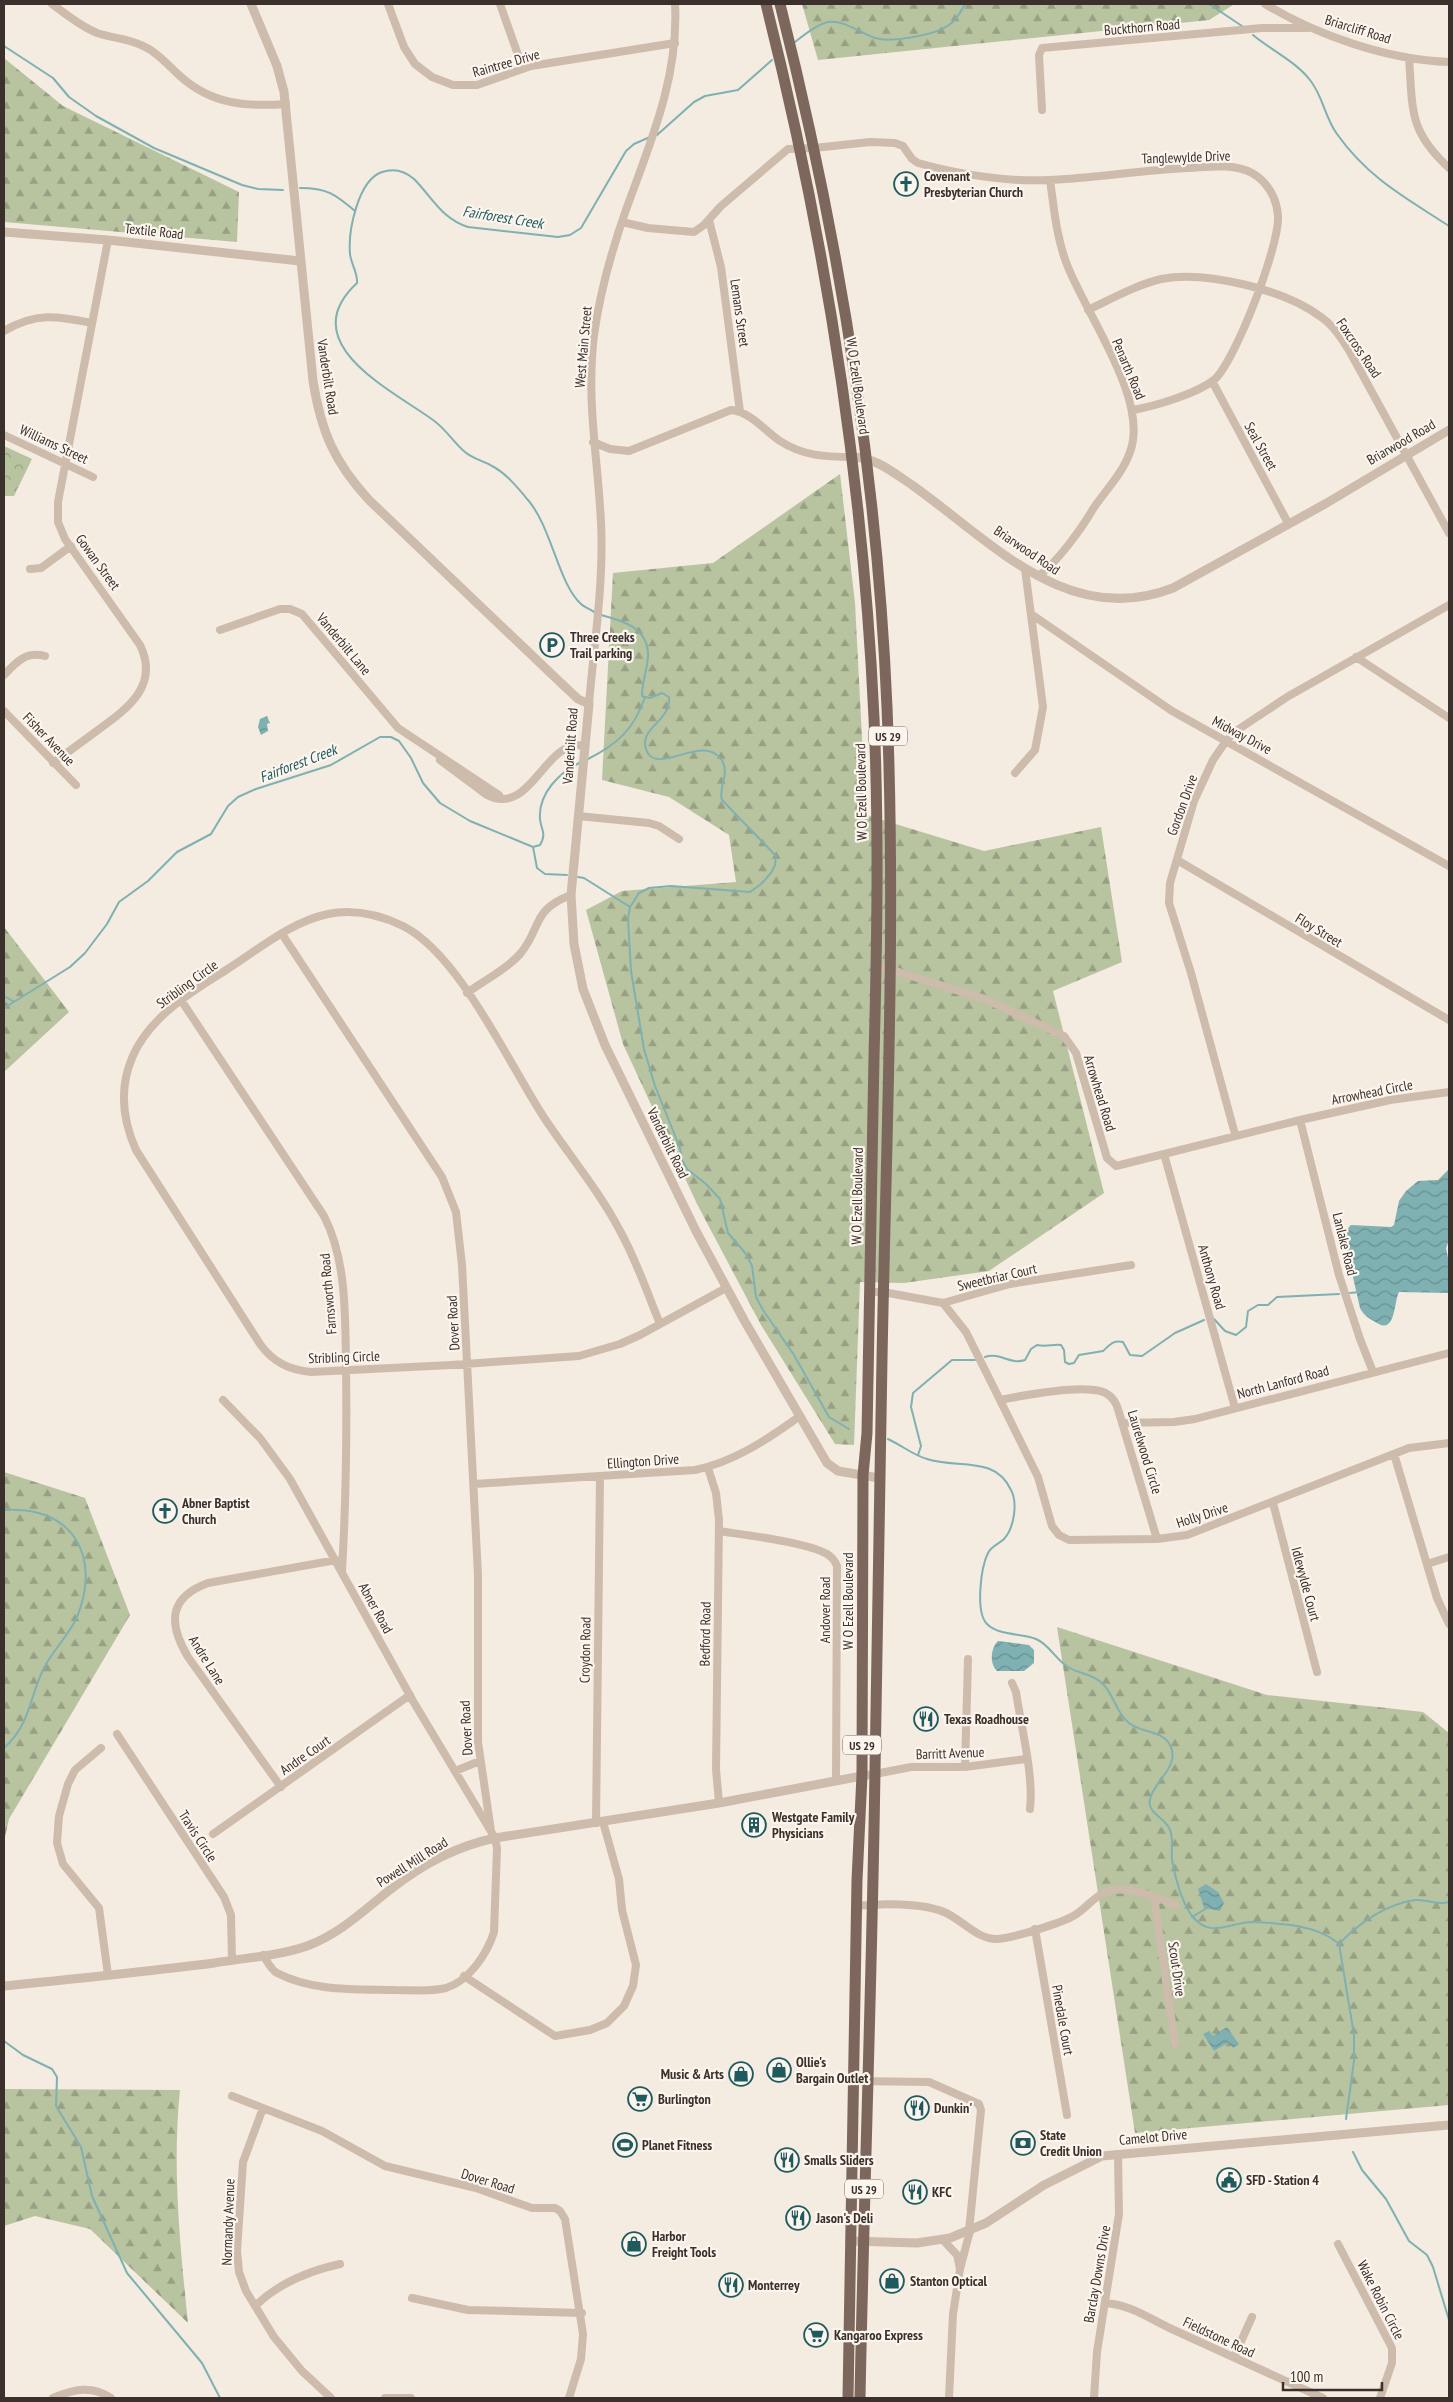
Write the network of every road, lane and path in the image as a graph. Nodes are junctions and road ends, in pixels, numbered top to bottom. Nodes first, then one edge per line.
1 (52, 4) edge
2 (251, 4) edge
3 (388, 4) edge
4 (500, 4) edge
5 (675, 4) edge
6 (766, 4) edge
7 (780, 4) edge
8 (1265, 4) edge
9 (62, 6) edge
10 (1307, 28) junction
11 (675, 43) junction
12 (1409, 58) junction
13 (1449, 62) edge
14 (524, 69) junction
15 (286, 104) junction
16 (1042, 110) dead end
17 (814, 148) junction
18 (801, 149) junction
19 (1449, 168) edge
20 (1050, 180) junction
21 (709, 220) junction
22 (622, 222) junction
23 (4, 232) edge
24 (108, 240) junction
25 (300, 261) junction
26 (1258, 288) junction
27 (1088, 310) junction
28 (92, 323) junction
29 (4, 331) edge
30 (1212, 381) junction
31 (1133, 410) junction
32 (740, 412) junction
33 (1449, 430) edge
34 (4, 434) edge
35 (593, 442) junction
36 (1406, 454) junction
37 (852, 457) junction
38 (866, 457) junction
39 (66, 463) junction
40 (93, 477) dead end
41 (1288, 523) junction
42 (1449, 533) edge
43 (71, 546) junction
44 (30, 569) dead end
45 (1025, 569) junction
46 (1038, 576) junction
47 (878, 581) junction
48 (865, 584) junction
49 (1449, 605) edge
50 (1031, 614) junction
51 (220, 630) dead end
52 (45, 656) dead end
53 (1356, 657) junction
54 (4, 675) edge
55 (589, 704) junction
56 (4, 711) edge
57 (1449, 718) edge
58 (1226, 741) junction
59 (585, 747) junction
60 (54, 762) junction
61 (1015, 773) dead end
62 (76, 785) dead end
63 (578, 816) junction
64 (679, 839) dead end
65 (890, 851) junction
66 (877, 852) junction
67 (1176, 860) junction
68 (1449, 866) edge
69 (571, 896) junction
70 (282, 934) junction
71 (876, 968) junction
72 (889, 969) junction
73 (467, 992) junction
74 (181, 1000) junction
75 (1449, 1020) edge
76 (1449, 1092) edge
77 (1300, 1120) junction
78 (1234, 1134) junction
79 (1164, 1154) junction
80 (1131, 1265) dead end
81 (726, 1288) junction
82 (870, 1292) junction
83 (883, 1292) junction
84 (943, 1304) junction
85 (660, 1324) junction
86 (1449, 1353) edge
87 (468, 1364) junction
88 (346, 1370) junction
89 (1373, 1372) junction
90 (223, 1400) dead end
91 (1000, 1400) junction
92 (1235, 1408) junction
93 (800, 1416) junction
94 (1122, 1423) junction
95 (1449, 1443) edge
96 (1394, 1454) junction
97 (708, 1468) junction
98 (600, 1476) junction
99 (863, 1476) junction
100 (879, 1478) junction
101 (474, 1484) junction
102 (1273, 1503) junction
103 (719, 1531) junction
104 (1157, 1539) junction
105 (1449, 1557) edge
106 (336, 1560) junction
107 (1427, 1564) junction
108 (342, 1571) junction
109 (1449, 1624) edge
110 (968, 1659) dead end
111 (1317, 1672) dead end
112 (1012, 1683) dead end
113 (410, 1695) junction
114 (117, 1734) dead end
115 (101, 1748) dead end
116 (1026, 1759) junction
117 (480, 1762) junction
118 (965, 1767) junction
119 (455, 1771) junction
120 (875, 1774) junction
121 (862, 1775) junction
122 (836, 1780) junction
123 (281, 1787) junction
124 (719, 1803) junction
125 (1030, 1809) dead end
126 (599, 1822) junction
127 (213, 1834) dead end
128 (493, 1835) junction
129 (1154, 1897) junction
130 (871, 1904) junction
131 (1176, 1904) dead end
132 (857, 1906) junction
133 (1035, 1929) junction
134 (263, 1955) junction
135 (232, 1960) junction
136 (108, 1975) junction
137 (464, 1976) junction
138 (4, 1986) edge
139 (1175, 2044) dead end
140 (853, 2081) junction
141 (867, 2081) junction
142 (232, 2096) dead end
143 (263, 2108) junction
144 (1067, 2115) dead end
145 (1449, 2125) edge
146 (1118, 2154) junction
147 (969, 2231) junction
148 (943, 2240) junction
149 (850, 2242) junction
150 (863, 2242) junction
151 (1338, 2244) dead end
152 (340, 2264) dead end
153 (960, 2269) junction
154 (412, 2298) dead end
155 (1105, 2302) junction
156 (255, 2306) junction
157 (582, 2313) junction
158 (1252, 2317) dead end
159 (1234, 2357) junction
160 (53, 2398) edge
161 (111, 2398) edge
162 (331, 2398) edge
163 (385, 2398) edge
164 (411, 2398) edge
165 (569, 2398) edge
166 (848, 2398) edge
167 (860, 2398) edge
168 (949, 2398) edge
169 (1094, 2398) edge
170 (1323, 2398) edge
171 (1380, 2398) edge

1 - 9 street
2 - 15 street, Vanderbilt Road
3 - 14 street, Raintree Drive
4 - 14 street
5 - 11 street, West Main Street
6 - 18 main road, W O Ezell Boulevard / US 29
7 - 17 main road, W O Ezell Boulevard / US 29
8 - 10 street, Briarcliff Road
9 - 15 street
10 - 12 street, Briarcliff Road
10 - 16 street, Buckthorn Road
11 - 14 street, Raintree Drive
11 - 22 street, West Main Street
12 - 13 street, Briarcliff Road
12 - 19 street
15 - 25 street, Vanderbilt Road
17 - 18 street, Tanglewylde Drive
17 - 20 street, Tanglewylde Drive
17 - 38 main road, W O Ezell Boulevard / US 29
18 - 21 street, Tanglewylde Drive
18 - 37 main road, W O Ezell Boulevard / US 29
20 - 26 street, Tanglewylde Drive
20 - 27 street, Penarth Road
21 - 22 street, Tanglewylde Drive
21 - 32 street, Lemans Street
22 - 35 street, West Main Street
23 - 24 street, Textile Road
24 - 25 street, Textile Road
24 - 28 street, Gowan Street
25 - 55 street, Vanderbilt Road
26 - 27 street, Foxcross Road
26 - 30 street, Tanglewylde Drive
26 - 36 street, Foxcross Road
27 - 31 street, Penarth Road
28 - 29 street
28 - 39 street, Gowan Street
30 - 31 street, Tanglewylde Drive
30 - 41 street, Seal Street
31 - 46 street, Penarth Road
32 - 35 street
32 - 37 street
33 - 36 street, Briarwood Road
34 - 39 street, Williams Street
35 - 55 street, West Main Street
36 - 41 street, Briarwood Road
36 - 42 street, Foxcross Road
37 - 38 street
37 - 48 main road, W O Ezell Boulevard / US 29
38 - 45 street, Briarwood Road
38 - 47 main road, W O Ezell Boulevard / US 29
39 - 40 street, Williams Street
39 - 43 street, Gowan Street
41 - 46 street, Briarwood Road
43 - 44 street
43 - 60 street, Gowan Street
45 - 46 street, Briarwood Road
45 - 50 street
47 - 48 main road
47 - 65 main road, W O Ezell Boulevard / US 29
48 - 66 main road, W O Ezell Boulevard / US 29
49 - 53 street, Gordon Drive
50 - 58 street, Midway Drive
50 - 61 street
51 - 59 street, Vanderbilt Lane
52 - 54 street
53 - 57 street
53 - 58 street, Gordon Drive
55 - 59 street, Vanderbilt Road
56 - 60 street, Fisher Avenue
58 - 67 street, Gordon Drive
58 - 68 street, Midway Drive
59 - 63 street, Vanderbilt Road
60 - 62 street, Fisher Avenue
63 - 64 street
63 - 69 street, Vanderbilt Road
65 - 66 main road
65 - 72 main road, W O Ezell Boulevard / US 29
66 - 71 main road, W O Ezell Boulevard / US 29
67 - 75 street, Floy Street
67 - 78 street, Gordon Drive
69 - 73 street
69 - 81 street, Vanderbilt Road
70 - 73 street, Stribling Circle
70 - 74 street, Stribling Circle
70 - 87 street, Dover Road
71 - 72 street, Arrowhead Road
71 - 82 main road, W O Ezell Boulevard / US 29
72 - 79 street, Arrowhead Road
72 - 83 main road, W O Ezell Boulevard / US 29
73 - 85 street, Stribling Circle
74 - 88 street, Farnsworth Road
74 - 88 street, Stribling Circle
76 - 77 street, Arrowhead Circle
77 - 78 street, Arrowhead Road
77 - 89 street, Lanlake Road
78 - 79 street, Arrowhead Road
79 - 92 street, Anthony Road
80 - 84 street, Sweetbriar Court
81 - 85 street, Stribling Circle
81 - 93 street, Vanderbilt Road
82 - 83 street, Sweetbriar Court
82 - 99 main road, W O Ezell Boulevard / US 29
83 - 84 street, Sweetbriar Court
83 - 100 main road, W O Ezell Boulevard / US 29
84 - 91 street, Holly Drive
85 - 87 street, Stribling Circle
86 - 89 street, North Lanford Road
87 - 88 street, Stribling Circle
87 - 101 street, Dover Road
88 - 108 street, Farnsworth Road
89 - 92 street, North Lanford Road
90 - 106 street, Abner Road
91 - 94 street, Laurelwood Circle
91 - 104 street, Holly Drive
92 - 94 street, North Lanford Road
93 - 97 street, Ellington Drive
93 - 99 street, Vanderbilt Road
94 - 104 street, Laurelwood Circle
95 - 96 street, Holly Drive
96 - 102 street, Holly Drive
96 - 107 street
97 - 98 street, Ellington Drive
97 - 103 street, Bedford Road
98 - 101 street, Ellington Drive
98 - 126 street, Croydon Road
99 - 100 street, Vanderbilt Road
99 - 121 main road, W O Ezell Boulevard / US 29
100 - 120 main road, W O Ezell Boulevard / US 29
101 - 117 street, Dover Road
102 - 104 street, Holly Drive
102 - 111 street, Idlewylde Court
103 - 122 street, Andover Road
103 - 124 street, Bedford Road
105 - 107 street
106 - 108 street, Abner Road
106 - 123 street, Andre Lane
107 - 109 street
108 - 113 street, Abner Road
110 - 118 street
112 - 116 street
113 - 119 street, Abner Road
113 - 123 street, Andre Court
114 - 135 street, Travis Circle
115 - 136 street
116 - 118 street, Barritt Avenue
116 - 125 street
117 - 119 street, Dover Road
117 - 128 street, Dover Road
118 - 120 street, Barritt Avenue
119 - 128 street, Abner Road
120 - 121 street, Powell Mill Road
120 - 130 main road, W O Ezell Boulevard / US 29
121 - 122 street, Powell Mill Road
121 - 132 main road, W O Ezell Boulevard / US 29
122 - 124 street, Powell Mill Road
123 - 127 street, Andre Court
124 - 126 street, Powell Mill Road
126 - 128 street, Powell Mill Road
126 - 137 street, Croydon Road
128 - 134 street, Powell Mill Road
128 - 137 street, Dover Road
129 - 131 street
129 - 133 street
129 - 139 street, Scout Drive
130 - 132 street
130 - 133 street
130 - 141 main road, W O Ezell Boulevard / US 29
132 - 140 main road, W O Ezell Boulevard / US 29
133 - 144 street, Pinedale Court
134 - 135 street, Powell Mill Road
134 - 137 street, Dover Road
135 - 136 street, Powell Mill Road
136 - 138 street, Powell Mill Road
140 - 141 street
140 - 149 main road, W O Ezell Boulevard / US 29
141 - 147 street
141 - 150 main road, W O Ezell Boulevard / US 29
142 - 143 street, Dover Road
143 - 156 street, Normandy Avenue
143 - 157 street, Dover Road
145 - 146 street, Camelot Drive
146 - 147 street, Camelot Drive
146 - 155 street, Barclay Downs Drive
147 - 148 street, Camelot Drive
147 - 153 street
148 - 150 street, Camelot Drive
148 - 153 street
149 - 150 street, Camelot Drive
149 - 166 main road, W O Ezell Boulevard / US 29
150 - 167 main road, W O Ezell Boulevard / US 29
151 - 171 street, Wake Robin Circle
152 - 156 street
153 - 168 street
154 - 157 street
155 - 159 street, Fieldstone Road
155 - 169 street, Barclay Downs Drive
156 - 162 street, Normandy Avenue
157 - 165 street, Dover Road
158 - 159 street
159 - 170 street, Fieldstone Road
160 - 161 street
163 - 164 street

